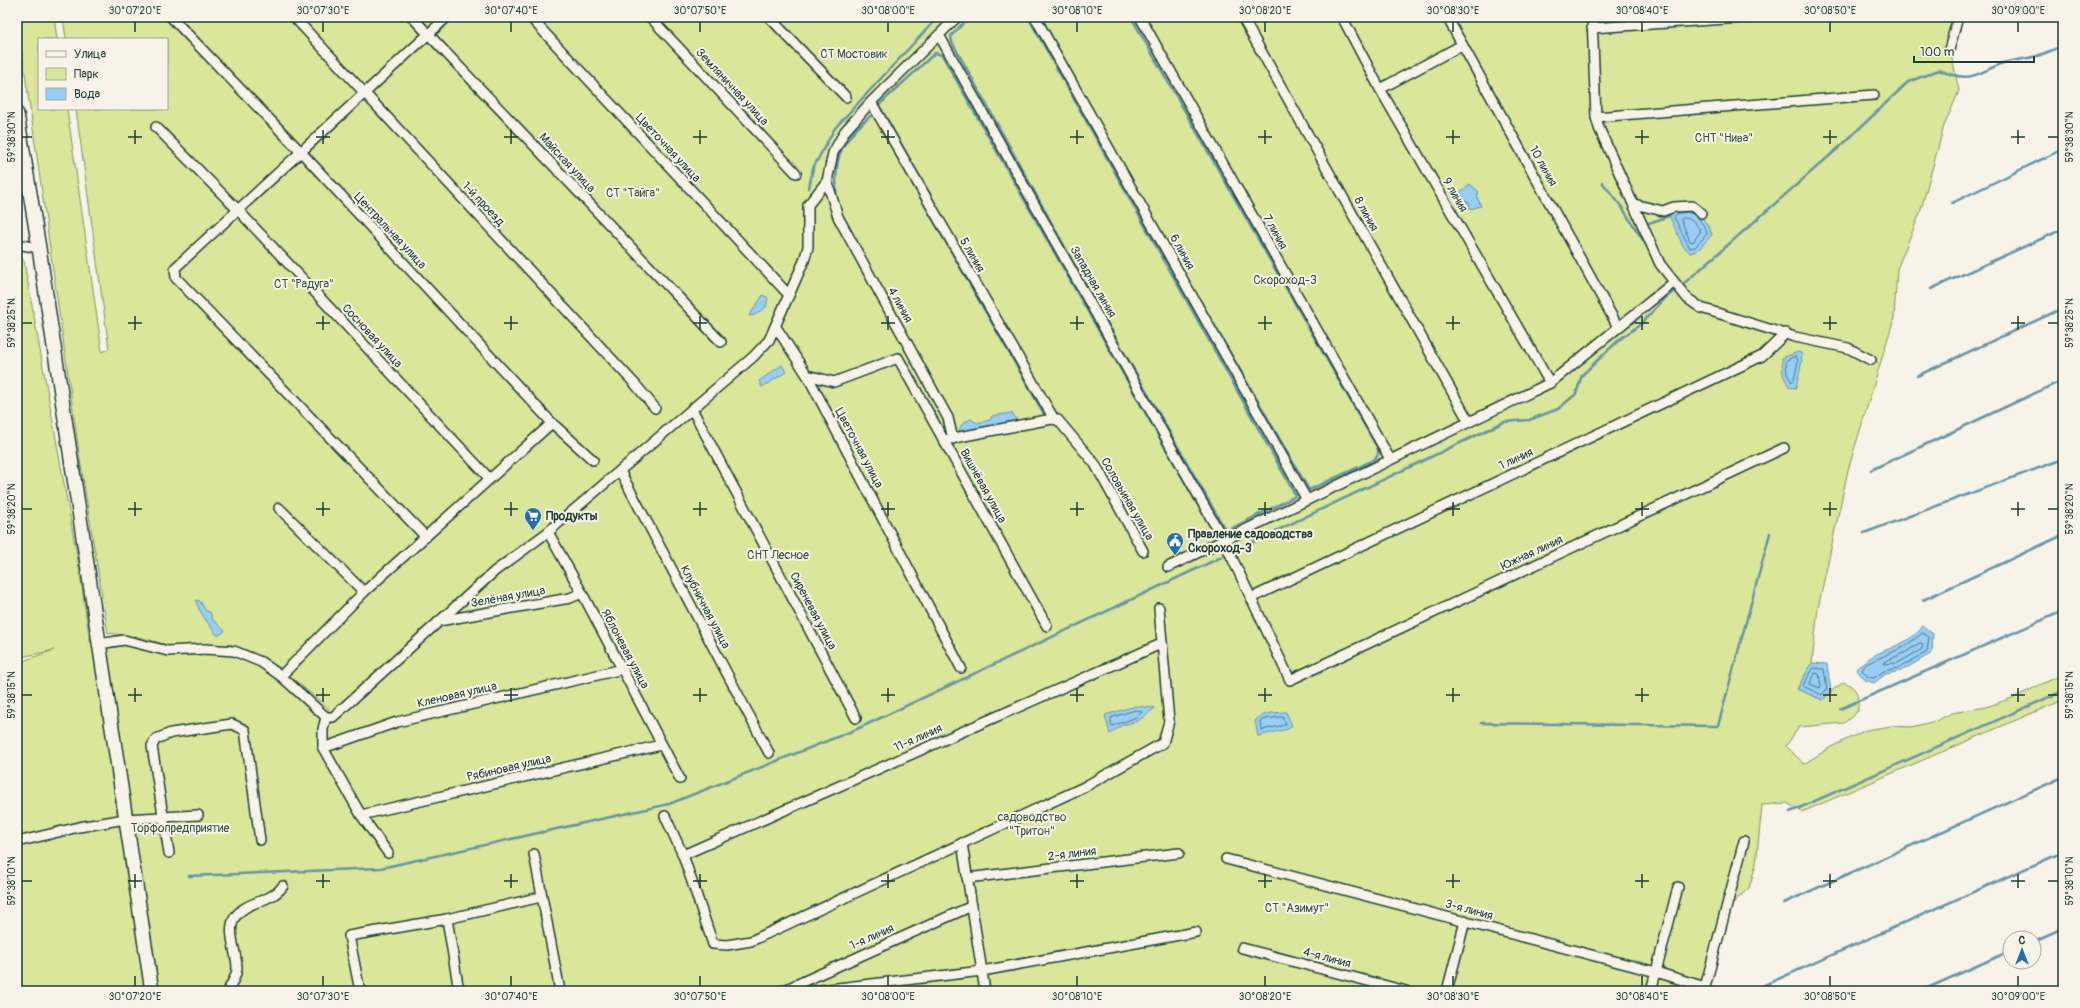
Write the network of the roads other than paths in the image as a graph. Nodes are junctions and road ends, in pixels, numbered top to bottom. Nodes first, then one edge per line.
1 (171, 17) edge
2 (294, 17) edge
3 (412, 17) edge
4 (447, 17) edge
5 (530, 17) edge
6 (650, 17) edge
7 (769, 17) edge
8 (957, 17) edge
9 (1035, 17) edge
10 (1140, 17) edge
11 (1242, 17) edge
12 (1342, 17) edge
13 (1447, 17) edge
14 (1592, 17) edge
15 (1756, 17) edge
16 (1958, 17) edge
17 (1592, 28) junction
18 (428, 34) junction
19 (939, 35) junction
20 (1462, 45) junction
21 (1949, 50) dead end
22 (1380, 88) junction
23 (364, 93) junction
24 (1874, 95) dead end
25 (846, 97) dead end
26 (870, 102) junction
27 (17, 114) edge
28 (1596, 117) junction
29 (156, 127) dead end
30 (301, 152) junction
31 (796, 172) dead end
32 (827, 182) junction
33 (1634, 204) junction
34 (238, 210) junction
35 (1701, 213) dead end
36 (17, 244) edge
37 (39, 248) junction
38 (1674, 286) junction
39 (789, 295) junction
40 (776, 327) junction
41 (1618, 327) junction
42 (1786, 333) junction
43 (721, 342) dead end
44 (1871, 360) dead end
45 (807, 375) junction
46 (1550, 383) junction
47 (654, 408) dead end
48 (692, 409) junction
49 (1054, 419) junction
50 (1469, 422) junction
51 (552, 423) junction
52 (943, 439) junction
53 (953, 439) junction
54 (1784, 448) dead end
55 (1390, 459) junction
56 (593, 460) dead end
57 (620, 471) junction
58 (489, 478) junction
59 (1307, 500) junction
60 (279, 508) dead end
61 (548, 532) junction
62 (426, 537) junction
63 (1228, 549) junction
64 (1143, 551) dead end
65 (1168, 567) dead end
66 (364, 592) junction
67 (582, 593) junction
68 (1251, 598) junction
69 (1159, 608) dead end
70 (437, 621) junction
71 (1047, 626) dead end
72 (99, 644) junction
73 (1161, 644) junction
74 (961, 668) dead end
75 (623, 669) junction
76 (280, 676) junction
77 (1290, 680) joint
78 (326, 717) junction
79 (856, 718) dead end
80 (661, 745) junction
81 (323, 748) junction
82 (769, 753) dead end
83 (680, 779) dead end
84 (198, 815) dead end
85 (361, 815) junction
86 (665, 816) dead end
87 (164, 818) junction
88 (126, 819) junction
89 (260, 840) dead end
90 (1744, 841) dead end
91 (17, 842) edge
92 (962, 843) junction
93 (169, 853) dead end
94 (388, 853) dead end
95 (1179, 853) dead end
96 (534, 854) dead end
97 (683, 854) junction
98 (1226, 860) dead end
99 (967, 878) junction
100 (283, 886) dead end
101 (1678, 887) dead end
102 (541, 897) junction
103 (972, 906) junction
104 (447, 919) junction
105 (1465, 921) junction
106 (1196, 932) dead end
107 (1242, 948) dead end
108 (982, 971) junction
109 (1656, 972) junction
110 (1705, 989) edge
111 (152, 991) edge
112 (228, 991) edge
113 (360, 991) edge
114 (459, 991) edge
115 (560, 991) edge
116 (782, 991) edge
117 (812, 991) edge
118 (985, 991) edge
119 (1406, 991) edge
120 (1447, 991) edge
121 (1651, 991) edge

1 - 30 street, Центральная улица
2 - 23 street, 1-й проезд
3 - 18 street, Майская улица
4 - 18 street
5 - 39 street, Цветочная улица
6 - 31 street, Земляничная улица
7 - 25 street
8 - 19 street
9 - 59 street, 6 линия
10 - 55 street, 7 линия
11 - 50 street, 8 линия
12 - 22 street, 9 линия
13 - 20 street, 10 линия
14 - 17 street
15 - 17 street
16 - 21 street
17 - 28 street
18 - 23 street
18 - 43 street, Майская улица
19 - 26 street
19 - 63 street, Западная линия
20 - 22 street
20 - 41 street, 10 линия
22 - 46 street, 9 линия
23 - 30 street
23 - 47 street, 1-й проезд
24 - 28 street
26 - 32 street
26 - 49 street, 5 линия
27 - 37 main road
28 - 33 street
29 - 34 street, Сосновая улица
30 - 34 street
30 - 51 street, Центральная улица
32 - 39 street
32 - 53 street, 4 линия
33 - 35 street
33 - 38 street
34 - 58 street, Сосновая улица
34 - 62 street
36 - 37 street
37 - 72 main road
38 - 41 street
38 - 42 street
39 - 40 street
40 - 45 street, Цветочная улица
40 - 48 street
41 - 46 street
42 - 44 street
42 - 68 street, 1 линия
45 - 52 street, Вишнёвая улица
45 - 74 street, Цветочная улица
46 - 50 street
48 - 57 street
48 - 79 street, Сиреневая улица
49 - 53 street
49 - 64 street, Соловьиная улица
50 - 55 street
51 - 56 street, Центральная улица
51 - 58 street
52 - 53 street
52 - 71 street, Вишнёвая улица
54 - 77 street, Южная линия
55 - 59 street
57 - 61 street
57 - 82 street, Клубничная улица
58 - 62 street
59 - 63 street
60 - 66 street
61 - 67 street, Яблоневая улица
61 - 70 street
62 - 66 street
63 - 65 street
63 - 68 street, Западная линия
66 - 76 street
67 - 70 street, Зелёная улица
67 - 75 street, Яблоневая улица
68 - 77 street, Западная линия
69 - 73 street
70 - 78 street
72 - 76 street
72 - 88 main road
73 - 92 street
73 - 97 street, 11-я линия
75 - 80 street, Яблоневая улица
75 - 81 street, Кленовая улица
76 - 78 street
78 - 81 street
80 - 83 street, Яблоневая улица
80 - 85 street, Рябиновая улица
81 - 85 street
84 - 87 street
85 - 94 street
86 - 97 street
87 - 88 street
87 - 89 street
87 - 93 street
88 - 91 street
88 - 111 main road
90 - 110 street
92 - 97 street
92 - 99 street
95 - 99 street, 2-я линия
96 - 102 street
98 - 105 street, 3-я линия
99 - 103 street
100 - 112 street
101 - 109 street
102 - 104 street
102 - 115 street
103 - 108 street
103 - 116 street, 1-я линия
104 - 113 street
104 - 114 street
105 - 109 street, 3-я линия
105 - 120 street
106 - 108 street
107 - 119 street, 4-я линия
108 - 117 street
108 - 118 street
109 - 110 street, 3-я линия
109 - 121 street

